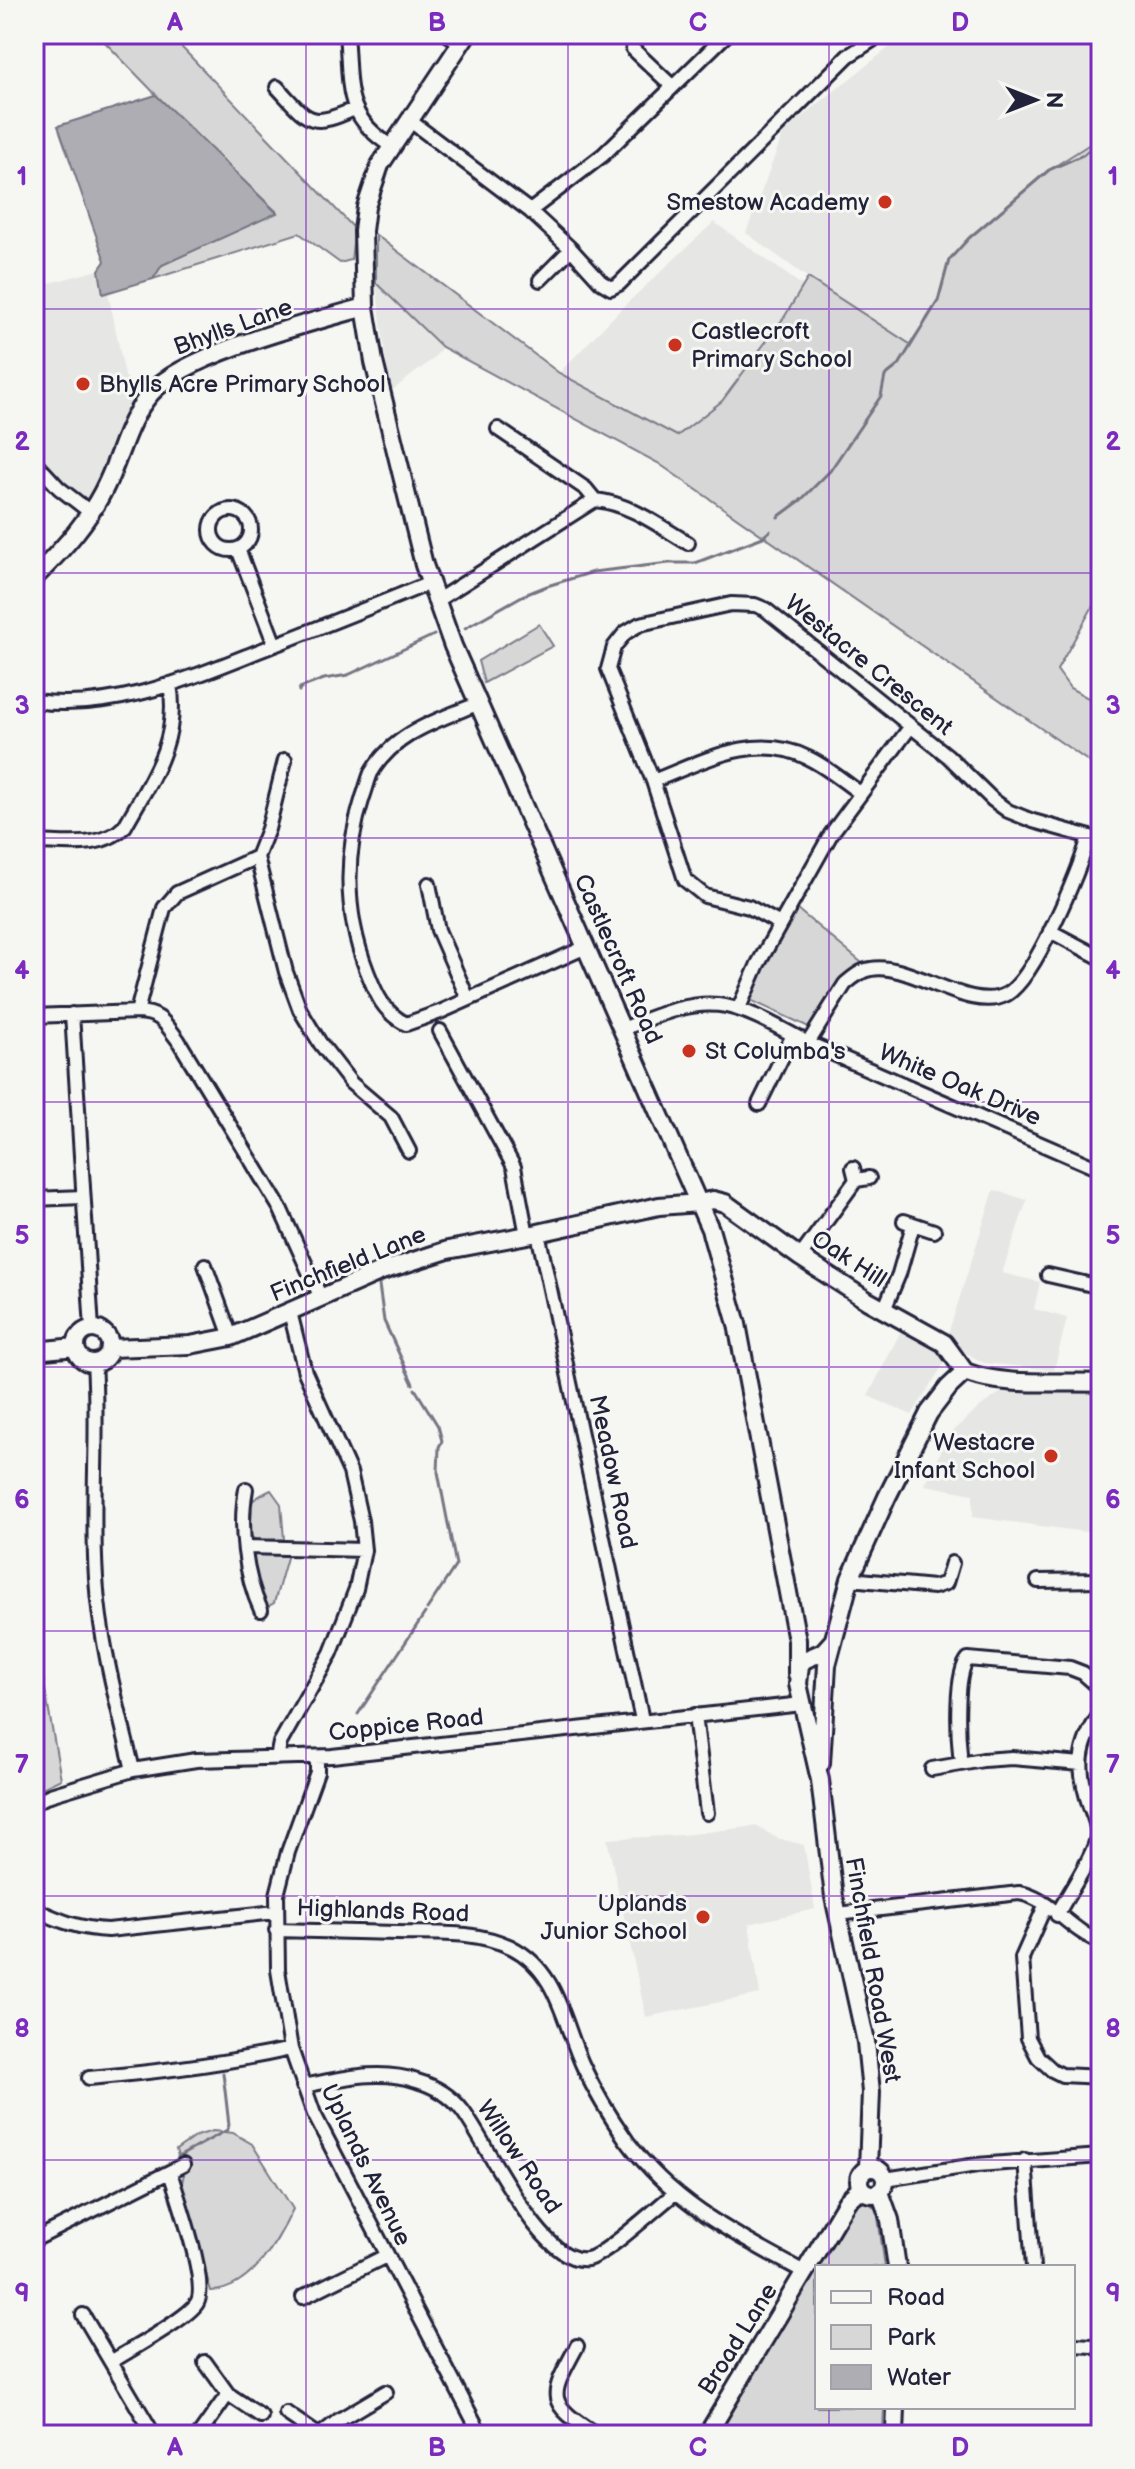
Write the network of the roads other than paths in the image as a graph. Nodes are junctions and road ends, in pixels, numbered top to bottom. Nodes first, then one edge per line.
1 (346, 34) edge
2 (727, 34) edge
3 (882, 34) edge
4 (459, 37) edge
5 (633, 49) dead end
6 (672, 86) junction
7 (277, 87) dead end
8 (354, 109) junction
9 (409, 120) junction
10 (391, 146) junction
11 (530, 211) junction
12 (571, 249) junction
13 (540, 280) dead end
14 (365, 307) junction
15 (502, 436) dead end
16 (34, 461) edge
17 (595, 500) junction
18 (90, 512) junction
19 (675, 535) junction
20 (688, 543) dead end
21 (667, 547) dead end
22 (238, 549) dead end
23 (34, 578) edge
24 (430, 583) junction
25 (436, 601) junction
26 (275, 645) junction
27 (170, 684) junction
28 (34, 701) edge
29 (477, 704) junction
30 (911, 726) junction
31 (285, 760) dead end
32 (653, 781) junction
33 (860, 793) junction
34 (1095, 839) edge
35 (34, 842) edge
36 (257, 857) junction
37 (429, 884) dead end
38 (780, 924) junction
39 (1050, 931) junction
40 (586, 947) junction
41 (1101, 958) edge
42 (468, 999) junction
43 (739, 1008) junction
44 (137, 1012) junction
45 (72, 1014) junction
46 (34, 1016) edge
47 (623, 1029) junction
48 (440, 1031) dead end
49 (793, 1035) junction
50 (808, 1043) junction
51 (759, 1104) dead end
52 (409, 1151) dead end
53 (1101, 1170) edge
54 (859, 1175) dead end
55 (83, 1197) junction
56 (34, 1199) edge
57 (699, 1203) junction
58 (934, 1231) dead end
59 (533, 1234) junction
60 (800, 1257) junction
61 (205, 1265) dead end
62 (1048, 1275) dead end
63 (1101, 1287) edge
64 (321, 1298) junction
65 (884, 1310) junction
66 (290, 1312) junction
67 (92, 1329) junction
68 (231, 1337) junction
69 (76, 1347) junction
70 (111, 1348) junction
71 (34, 1351) edge
72 (94, 1363) junction
73 (965, 1372) junction
74 (1101, 1383) edge
75 (246, 1489) dead end
76 (246, 1547) junction
77 (364, 1550) junction
78 (952, 1563) dead end
79 (850, 1579) junction
80 (1101, 1580) edge
81 (1051, 1596) dead end
82 (261, 1610) dead end
83 (797, 1640) junction
84 (818, 1659) junction
85 (797, 1674) junction
86 (1101, 1689) edge
87 (825, 1696) junction
88 (796, 1700) junction
89 (1101, 1713) edge
90 (695, 1715) junction
91 (642, 1720) junction
92 (960, 1754) dead end
93 (317, 1757) junction
94 (277, 1758) junction
95 (1081, 1764) junction
96 (932, 1769) dead end
97 (133, 1770) junction
98 (820, 1780) junction
99 (34, 1803) edge
100 (707, 1813) dead end
101 (1045, 1906) junction
102 (34, 1909) edge
103 (276, 1912) junction
104 (838, 1914) junction
105 (1057, 1915) junction
106 (276, 1930) junction
107 (1101, 1942) edge
108 (291, 2049) junction
109 (1101, 2077) edge
110 (89, 2078) dead end
111 (303, 2086) junction
112 (1101, 2156) edge
113 (1025, 2160) junction
114 (183, 2165) dead end
115 (868, 2168) junction
116 (170, 2172) junction
117 (883, 2185) junction
118 (861, 2188) junction
119 (674, 2194) junction
120 (34, 2240) edge
121 (386, 2256) junction
122 (897, 2265) edge
123 (1033, 2265) edge
124 (806, 2273) junction
125 (303, 2297) dead end
126 (83, 2315) dead end
127 (1075, 2345) edge
128 (1101, 2350) edge
129 (576, 2356) dead end
130 (111, 2362) junction
131 (205, 2362) dead end
132 (386, 2392) dead end
133 (228, 2394) junction
134 (896, 2409) edge
135 (286, 2413) dead end
136 (261, 2416) dead end
137 (154, 2435) edge
138 (199, 2435) edge
139 (319, 2435) edge
140 (481, 2435) edge
141 (597, 2435) edge
142 (707, 2435) edge
143 (895, 2435) edge

1 - 8 street
2 - 6 street
3 - 12 street
4 - 9 street, Castlecroft Road
5 - 6 street
6 - 11 street
7 - 8 street
8 - 10 street
9 - 10 street, Castlecroft Road
9 - 11 street
10 - 14 street, Castlecroft Road
11 - 12 street
12 - 13 street
14 - 18 street, Bhylls Lane
14 - 24 street, Castlecroft Road
15 - 17 street
16 - 18 street
17 - 19 street
17 - 25 street
18 - 23 street, Bhylls Lane
19 - 20 street
19 - 21 street
22 - 26 street
24 - 25 street, Castlecroft Road
24 - 26 street
25 - 29 street, Castlecroft Road
26 - 27 street
27 - 28 street
27 - 35 street
29 - 40 street, Castlecroft Road
29 - 42 street
30 - 32 street, Westacre Crescent
30 - 33 street
30 - 34 street, Westacre Crescent
31 - 36 street
32 - 33 street
32 - 38 street, Westacre Crescent
33 - 38 street
34 - 39 street
36 - 44 street
36 - 52 street
37 - 42 street
38 - 43 street
39 - 41 street
39 - 50 street
40 - 42 street
40 - 47 street, Castlecroft Road
43 - 47 street, White Oak Drive
43 - 49 street, White Oak Drive
44 - 45 street
44 - 64 street
45 - 46 street
45 - 55 street
47 - 57 street, Castlecroft Road
48 - 59 street, Meadow Road
49 - 50 street, White Oak Drive
49 - 51 street
50 - 53 street, White Oak Drive
54 - 60 street
55 - 56 street
55 - 67 street
57 - 59 street, Finchfield Lane
57 - 60 street, Oak Hill
57 - 83 street, Castlecroft Road
58 - 65 street
59 - 64 street, Finchfield Lane
59 - 91 street, Meadow Road
60 - 65 street, Oak Hill
61 - 68 street
62 - 63 street
64 - 66 street, Finchfield Lane
65 - 73 street, Oak Hill
66 - 68 street, Finchfield Lane
66 - 77 street
67 - 69 street
67 - 70 street
68 - 70 street, Finchfield Lane
69 - 71 street
69 - 72 street
70 - 72 street
72 - 97 street
73 - 74 street
73 - 79 street
75 - 76 street
76 - 77 street
76 - 82 street
77 - 94 street
78 - 79 street
79 - 84 street
80 - 81 street
83 - 84 street
83 - 85 street
84 - 85 street
84 - 87 street, Finchfield Road West
85 - 88 street, Finchfield Road West
86 - 92 street
87 - 88 street
87 - 98 street, Finchfield Road West
88 - 90 street, Coppice Road
88 - 98 street, Finchfield Road West
89 - 95 street
90 - 91 street, Coppice Road
90 - 100 street
91 - 93 street, Coppice Road
93 - 94 street, Coppice Road
93 - 103 street, Uplands Avenue
94 - 97 street, Coppice Road
95 - 96 street
95 - 105 street
97 - 99 street, Coppice Road
98 - 104 street, Finchfield Road West
101 - 104 street
101 - 105 street
101 - 109 street
102 - 103 street
103 - 106 street, Uplands Avenue
104 - 115 street, Finchfield Road West
105 - 107 street
106 - 108 street, Uplands Avenue
106 - 119 street, Highlands Road
108 - 110 street
108 - 111 street, Uplands Avenue
111 - 119 street, Willow Road
111 - 121 street, Uplands Avenue
112 - 113 street
113 - 117 street
113 - 123 street
114 - 116 street
115 - 117 street
115 - 118 street
116 - 120 street
116 - 130 street
117 - 118 street
117 - 122 street
118 - 124 street, Broad Lane
119 - 124 street, Highlands Road
121 - 125 street
121 - 140 street, Uplands Avenue
124 - 142 street, Broad Lane
126 - 130 street
127 - 128 street
129 - 141 street
130 - 137 street
131 - 133 street
132 - 139 street
133 - 136 street
133 - 138 street
134 - 143 street
135 - 139 street

